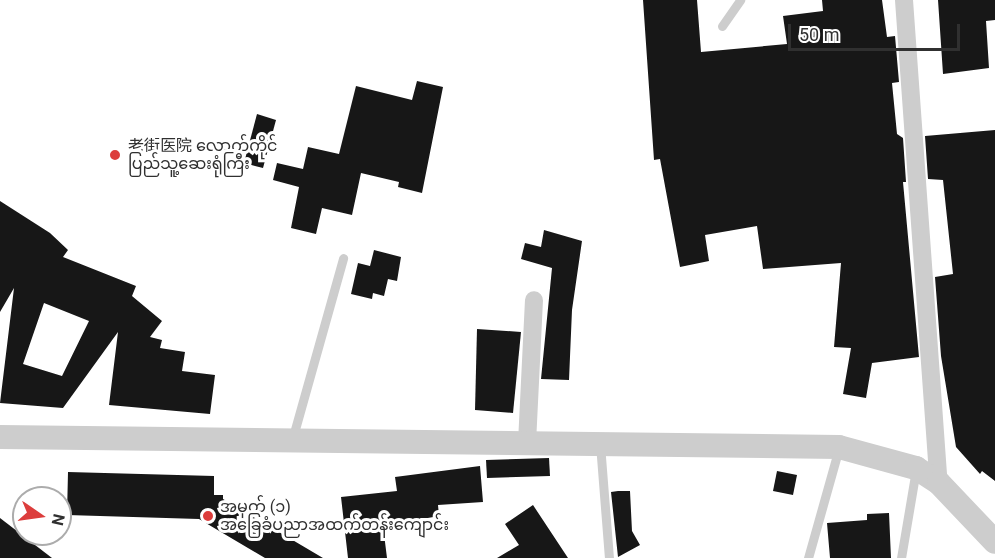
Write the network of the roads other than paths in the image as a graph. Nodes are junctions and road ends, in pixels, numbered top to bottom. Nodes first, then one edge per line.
1 (740, 0) edge
2 (904, 0) edge
3 (722, 26) dead end
4 (342, 258) dead end
5 (534, 300) dead end
6 (0, 437) edge
7 (292, 440) junction
8 (527, 442) junction
9 (600, 443) junction
10 (839, 447) junction
11 (916, 468) junction
12 (939, 483) junction
13 (995, 542) edge
14 (609, 558) edge
15 (808, 558) edge
16 (901, 558) edge

1 - 3 lane
2 - 12 street
4 - 7 lane
5 - 8 street
6 - 7 street
7 - 8 street
8 - 9 street
9 - 10 street
9 - 14 lane
10 - 11 street
10 - 15 lane
11 - 12 street
11 - 16 lane
12 - 13 street

